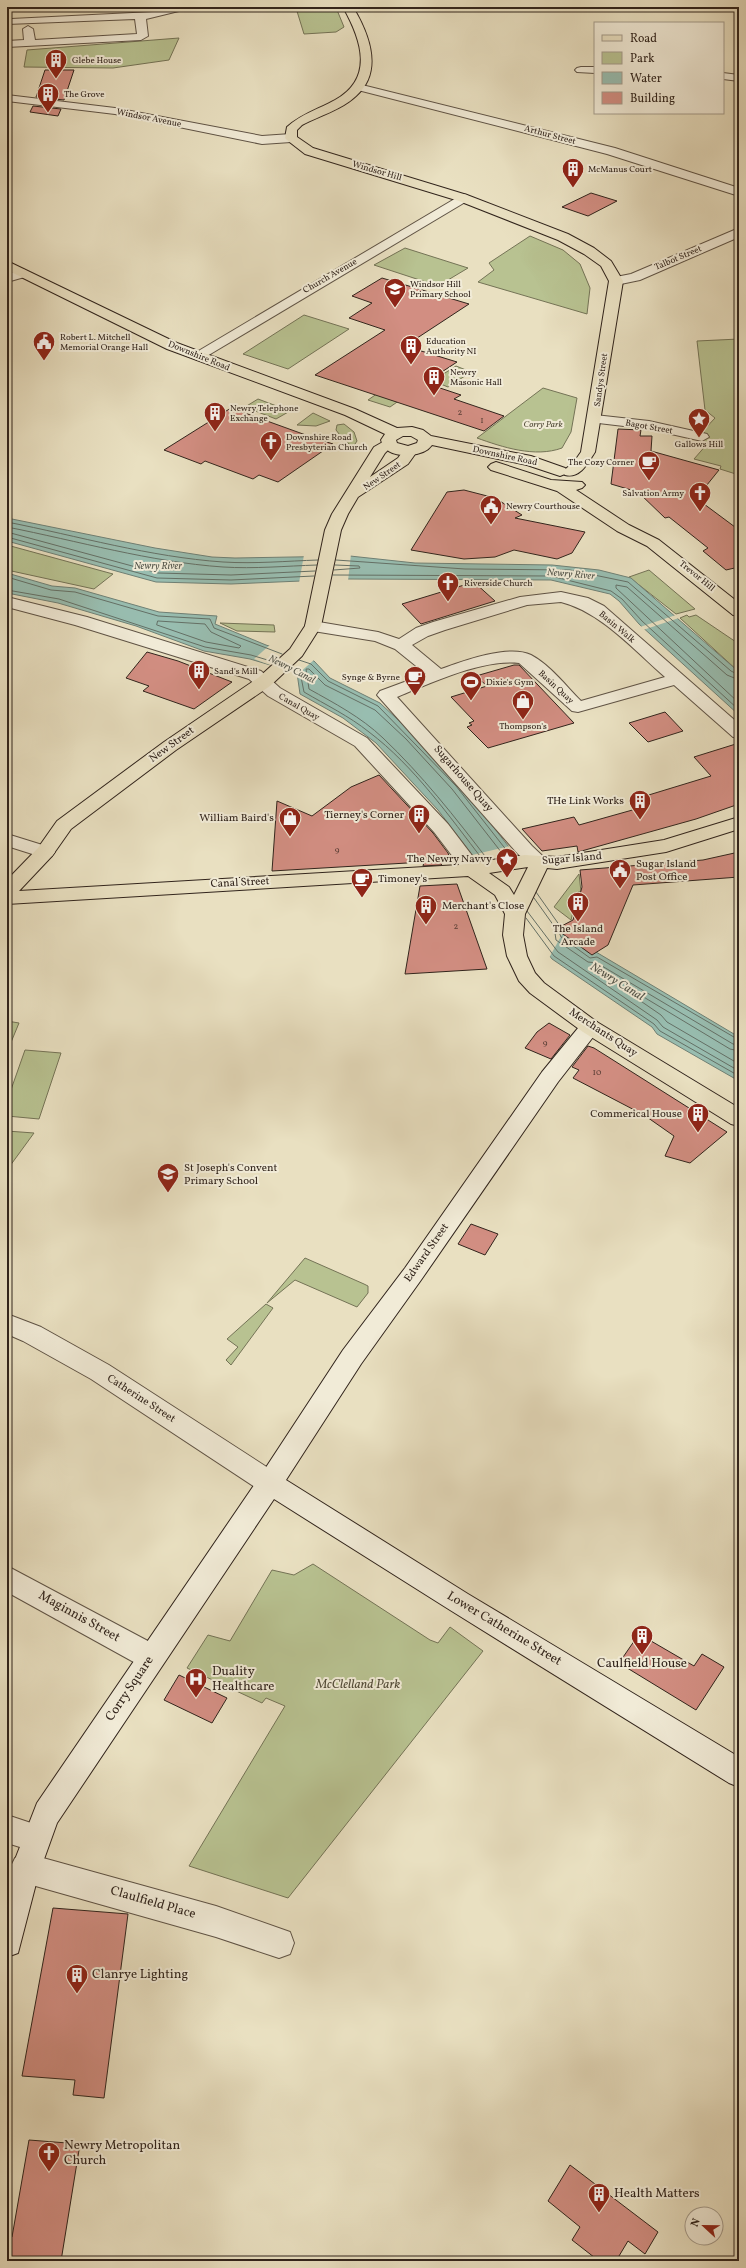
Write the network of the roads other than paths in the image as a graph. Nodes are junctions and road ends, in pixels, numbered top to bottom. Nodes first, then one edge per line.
1 (183, 7) edge
2 (348, 7) edge
3 (726, 7) edge
4 (739, 8) edge
5 (140, 16) junction
6 (11, 22) dead end
7 (27, 22) junction
8 (30, 43) junction
9 (7, 44) edge
10 (581, 70) dead end
11 (594, 70) edge
12 (724, 76) edge
13 (739, 78) edge
14 (358, 87) junction
15 (7, 98) edge
16 (291, 138) junction
17 (739, 192) edge
18 (463, 198) junction
19 (739, 232) edge
20 (7, 265) edge
21 (23, 273) junction
22 (7, 278) edge
23 (616, 281) junction
24 (196, 356) junction
25 (595, 419) junction
26 (702, 437) dead end
27 (392, 438) junction
28 (418, 446) junction
29 (570, 475) junction
30 (556, 486) junction
31 (350, 498) junction
32 (654, 543) junction
33 (7, 602) edge
34 (739, 611) edge
35 (313, 626) junction
36 (401, 645) junction
37 (438, 675) junction
38 (678, 679) junction
39 (264, 682) junction
40 (386, 695) joint
41 (739, 733) edge
42 (739, 823) edge
43 (7, 840) edge
44 (45, 852) junction
45 (533, 867) junction
46 (480, 872) junction
47 (7, 892) edge
48 (7, 898) edge
49 (515, 914) junction
50 (590, 1027) junction
51 (739, 1118) edge
52 (7, 1324) edge
53 (270, 1483) junction
54 (7, 1578) edge
55 (151, 1657) junction
56 (739, 1773) edge
57 (7, 1829) edge
58 (36, 1838) junction
59 (25, 1868) junction
60 (7, 1942) edge
61 (279, 1943) dead end

1 - 5 street
2 - 14 main road
3 - 4 street
5 - 7 street
5 - 8 street
6 - 7 street
7 - 8 street
8 - 9 street
10 - 11 street
12 - 13 street
14 - 16 main road
14 - 17 street, Arthur Street
15 - 16 street, Windsor Avenue
16 - 18 main road, Windsor Hill
18 - 23 main road, Windsor Hill
18 - 24 street, Church Avenue
19 - 23 street, Talbot Street
20 - 21 main road, Downshire Road
21 - 22 street
21 - 24 main road, Downshire Road
23 - 25 main road, Sandys Street
24 - 27 main road, Downshire Road
25 - 26 street, Bagot Street
25 - 29 main road, Sandys Street
27 - 28 main road, Downshire Road
27 - 31 main road, New Street
28 - 29 main road, Downshire Road
28 - 30 main road, Downshire Road
28 - 31 main road, New Street
29 - 30 main road
29 - 30 main road, Sandys Street
29 - 32 main road, Trevor Hill
30 - 32 main road, Trevor Hill
31 - 35 main road, New Street
32 - 34 main road, Trevor Hill
33 - 39 street, Canal Quay
35 - 36 street
35 - 39 main road, New Street
36 - 37 street
36 - 38 street, Basin Walk
37 - 38 street, Basin Quay
37 - 40 street, Basin Quay
38 - 41 street, Basin Walk
39 - 44 main road, New Street
39 - 46 street, Canal Quay
40 - 45 street, Sugarhouse Quay
42 - 45 main road, Sugar Island
43 - 44 street
44 - 47 main road, New Street
45 - 46 main road, Sugar Island
45 - 49 main road, Merchants Quay
46 - 48 main road, Canal Street
46 - 49 main road
49 - 50 main road, Merchants Quay
50 - 51 main road, Merchants Quay
50 - 53 street, Edward Street
52 - 53 street, Catherine Street
53 - 55 street, Corry Square
53 - 56 street, Lower Catherine Street
54 - 55 street, Maginnis Street
55 - 58 street, Corry Square
57 - 58 street
58 - 59 street, Corry Square
59 - 60 street, Corry Square
59 - 61 street, Claulfield Place

